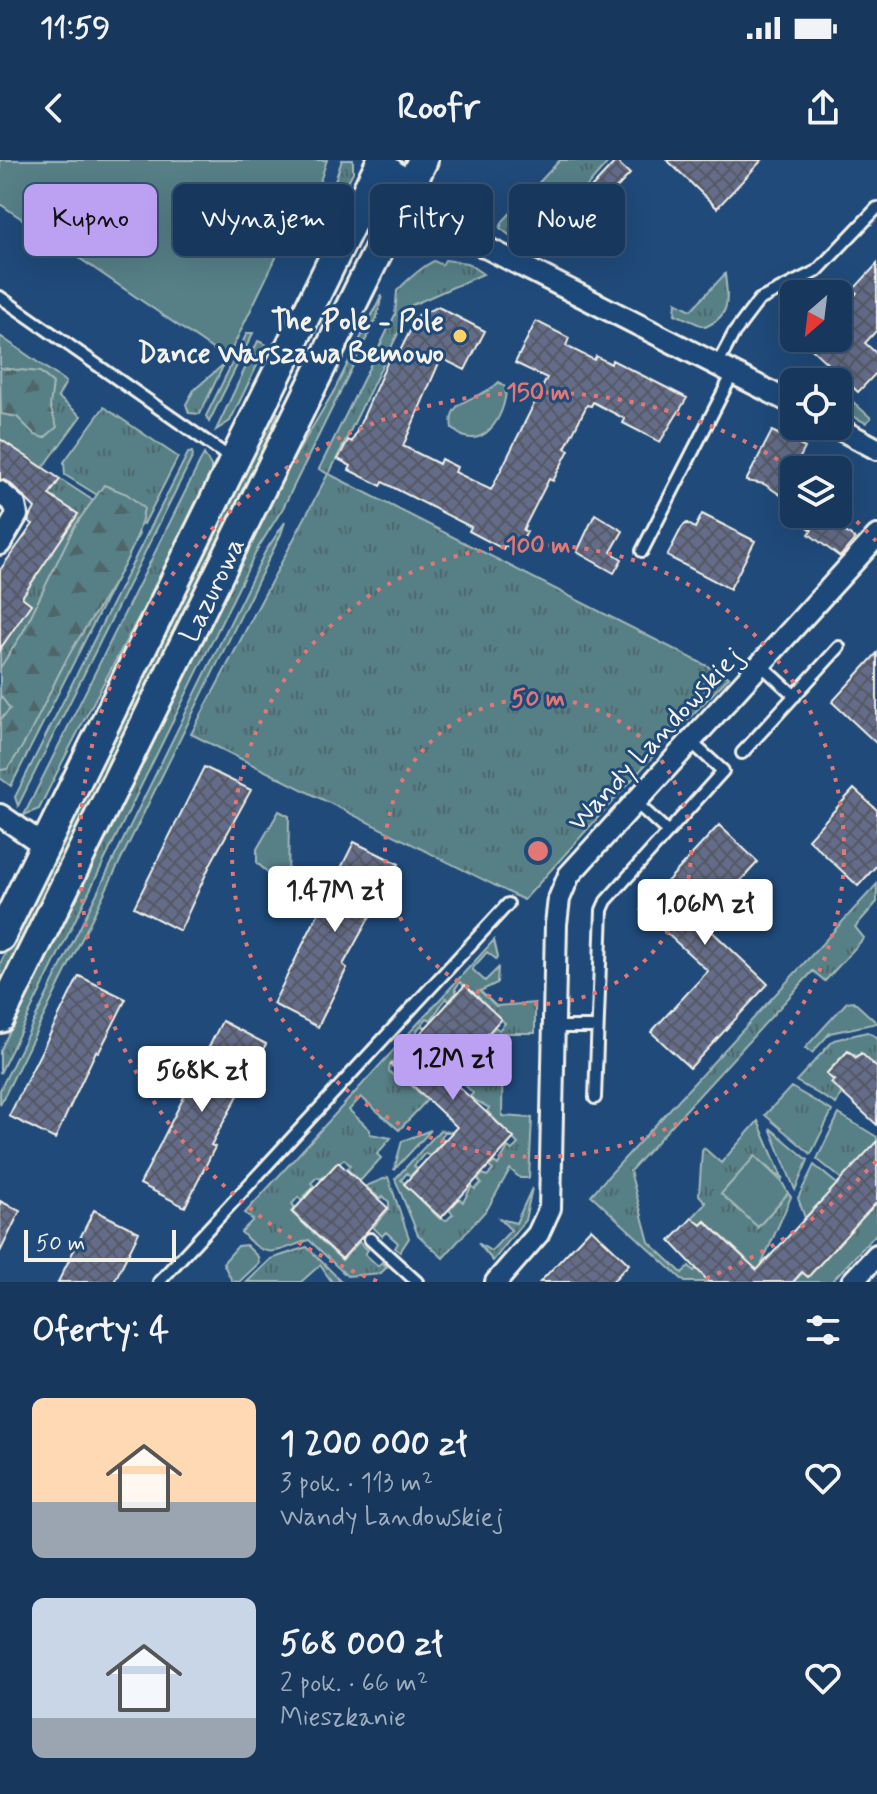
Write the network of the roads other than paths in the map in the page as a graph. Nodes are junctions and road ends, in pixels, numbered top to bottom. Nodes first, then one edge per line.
1 (382, 160) edge
2 (417, 172) edge
3 (877, 208) edge
4 (0, 297) edge
5 (726, 367) junction
6 (780, 396) edge
7 (852, 436) edge
8 (877, 449) edge
9 (234, 461) junction
10 (0, 492) edge
11 (877, 536) edge
12 (0, 544) edge
13 (642, 551) dead end
14 (839, 647) dead end
15 (760, 664) junction
16 (795, 696) junction
17 (690, 741) junction
18 (742, 753) dead end
19 (634, 801) junction
20 (0, 815) edge
21 (668, 832) junction
22 (45, 846) junction
23 (508, 904) dead end
24 (0, 937) edge
25 (0, 1018) edge
26 (554, 1027) junction
27 (597, 1027) junction
28 (595, 1098) dead end
29 (370, 1239) dead end
30 (877, 1255) edge
31 (159, 1282) edge
32 (417, 1282) edge
33 (496, 1282) edge
34 (852, 1282) edge

1 - 2 street
1 - 9 main road, Lazurowa
2 - 5 street
2 - 25 main road, Lazurowa
3 - 5 lane
4 - 9 lane
5 - 6 street
5 - 13 lane
7 - 8 street
9 - 22 main road, Lazurowa
10 - 12 street
11 - 15 street, Wandy Landowskiej
14 - 16 lane
15 - 16 lane
15 - 17 street, Wandy Landowskiej
16 - 18 lane
17 - 19 street, Wandy Landowskiej
17 - 21 lane
19 - 21 lane
19 - 26 street, Wandy Landowskiej
20 - 22 street
21 - 27 lane
22 - 24 main road, Lazurowa
23 - 31 lane
26 - 27 lane
26 - 33 street, Wandy Landowskiej
27 - 28 lane
29 - 32 lane
30 - 34 street

